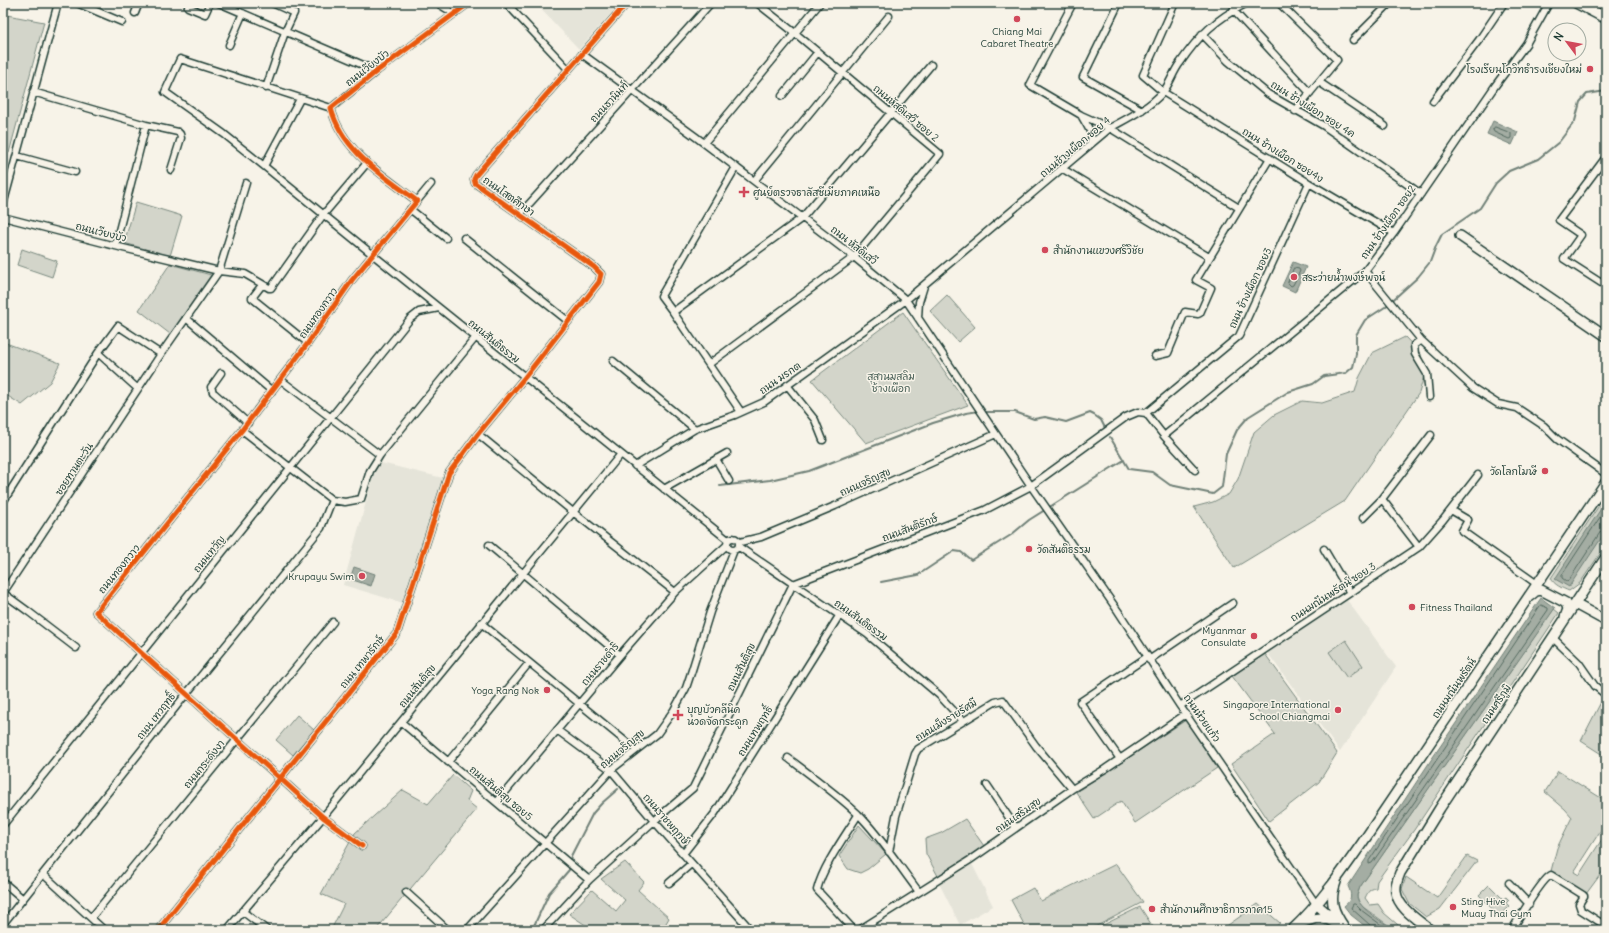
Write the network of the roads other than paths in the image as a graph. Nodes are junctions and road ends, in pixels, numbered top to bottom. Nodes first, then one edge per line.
1 (58, 3) edge
2 (77, 3) edge
3 (139, 3) edge
4 (210, 3) edge
5 (219, 3) edge
6 (272, 3) edge
7 (437, 3) edge
8 (469, 3) edge
9 (506, 3) edge
10 (627, 3) edge
11 (711, 3) edge
12 (757, 3) edge
13 (820, 3) edge
14 (1073, 3) edge
15 (1119, 3) edge
16 (1175, 3) edge
17 (1247, 3) edge
18 (1279, 3) edge
19 (1390, 3) edge
20 (1504, 3) edge
21 (1549, 3) edge
22 (1577, 3) edge
23 (188, 7) dead end
24 (1233, 10) junction
25 (135, 13) dead end
26 (243, 14) junction
27 (456, 14) junction
28 (889, 16) dead end
29 (1606, 18) edge
30 (122, 22) dead end
31 (285, 32) junction
32 (795, 33) junction
33 (1202, 34) junction
34 (1353, 40) dead end
35 (229, 45) dead end
36 (818, 52) junction
37 (582, 54) junction
38 (931, 65) dead end
39 (568, 69) junction
40 (378, 71) junction
41 (842, 73) junction
42 (1319, 82) junction
43 (266, 88) junction
44 (633, 91) junction
45 (33, 92) junction
46 (1163, 92) junction
47 (1310, 93) junction
48 (782, 96) dead end
49 (300, 99) junction
50 (1433, 101) dead end
51 (331, 108) junction
52 (1142, 110) junction
53 (1295, 111) junction
54 (890, 113) junction
55 (1081, 115) junction
56 (146, 125) junction
57 (1385, 126) dead end
58 (1110, 128) junction
59 (704, 143) junction
60 (1088, 148) junction
61 (17, 156) junction
62 (1606, 157) edge
63 (1270, 158) junction
64 (367, 163) junction
65 (264, 166) junction
66 (736, 167) junction
67 (1063, 169) junction
68 (171, 170) dead end
69 (75, 172) dead end
70 (754, 181) junction
71 (246, 183) dead end
72 (1309, 183) junction
73 (431, 184) dead end
74 (1420, 194) junction
75 (417, 201) junction
76 (3, 205) edge
77 (1239, 208) junction
78 (410, 209) junction
79 (520, 214) junction
80 (323, 215) junction
81 (3, 217) edge
82 (802, 218) junction
83 (1394, 233) junction
84 (1460, 236) dead end
85 (446, 238) dead end
86 (464, 238) dead end
87 (116, 246) junction
88 (372, 254) junction
89 (854, 257) junction
90 (1209, 257) junction
91 (219, 271) junction
92 (1365, 271) junction
93 (262, 285) junction
94 (924, 285) junction
95 (1606, 286) edge
96 (906, 300) junction
97 (439, 308) junction
98 (674, 312) junction
99 (186, 318) junction
100 (918, 318) junction
101 (568, 321) junction
102 (1606, 336) edge
103 (476, 337) junction
104 (1421, 340) junction
105 (308, 343) junction
106 (98, 353) junction
107 (161, 354) junction
108 (1155, 356) dead end
109 (613, 361) dead end
110 (708, 364) junction
111 (221, 373) dead end
112 (525, 377) junction
113 (281, 380) junction
114 (787, 385) junction
115 (138, 389) junction
116 (272, 391) junction
117 (1429, 397) dead end
118 (741, 412) junction
119 (1146, 412) junction
120 (331, 418) junction
121 (248, 423) junction
122 (695, 429) junction
123 (242, 430) junction
124 (478, 434) junction
125 (996, 434) junction
126 (1431, 435) dead end
127 (1164, 436) junction
128 (823, 440) dead end
129 (727, 453) dead end
130 (620, 454) junction
131 (380, 455) junction
132 (716, 459) junction
133 (635, 466) junction
134 (291, 468) junction
135 (1195, 470) dead end
136 (1606, 474) edge
137 (1478, 475) dead end
138 (729, 481) dead end
139 (1606, 482) edge
140 (1031, 486) junction
141 (664, 489) junction
142 (1382, 498) junction
143 (332, 500) junction
144 (3, 502) edge
145 (1452, 510) junction
146 (573, 512) junction
147 (1051, 514) joint
148 (1363, 518) dead end
149 (727, 542) junction
150 (489, 545) dead end
151 (738, 547) junction
152 (1419, 547) junction
153 (1324, 549) dead end
154 (1606, 557) edge
155 (1548, 569) junction
156 (522, 574) junction
157 (793, 584) junction
158 (1537, 584) junction
159 (1546, 590) junction
160 (675, 592) junction
161 (3, 593) edge
162 (1350, 593) junction
163 (1528, 598) junction
164 (1233, 602) dead end
165 (1569, 602) junction
166 (839, 616) junction
167 (1606, 620) edge
168 (332, 622) dead end
169 (482, 623) junction
170 (1553, 638) junction
171 (76, 648) dead end
172 (142, 653) junction
173 (620, 655) junction
174 (1148, 658) junction
175 (529, 663) junction
176 (187, 693) junction
177 (1606, 695) edge
178 (580, 704) junction
179 (1180, 706) junction
180 (1186, 714) junction
181 (963, 721) junction
182 (401, 722) junction
183 (558, 730) junction
184 (237, 739) junction
185 (636, 750) junction
186 (788, 758) dead end
187 (1120, 759) junction
188 (448, 762) junction
189 (611, 770) junction
190 (280, 778) junction
191 (987, 785) dead end
192 (1072, 789) junction
193 (497, 802) junction
194 (858, 815) junction
195 (323, 816) junction
196 (654, 821) junction
197 (3, 825) edge
198 (1016, 828) junction
199 (545, 843) junction
200 (362, 846) dead end
201 (889, 852) junction
202 (682, 854) junction
203 (691, 864) junction
204 (43, 874) junction
205 (1338, 877) junction
206 (589, 880) junction
207 (3, 882) edge
208 (669, 883) dead end
209 (1509, 883) dead end
210 (406, 892) dead end
211 (919, 892) junction
212 (23, 899) junction
213 (1316, 904) junction
214 (1529, 904) junction
215 (242, 911) junction
216 (91, 918) junction
217 (3, 924) edge
218 (1606, 926) edge
219 (1295, 927) edge
220 (1346, 929) edge
221 (104, 930) edge
222 (158, 930) edge
223 (227, 930) edge
224 (268, 930) edge
225 (448, 930) edge
226 (467, 930) edge
227 (543, 930) edge
228 (750, 930) edge
229 (854, 930) edge
230 (859, 930) edge
231 (1430, 930) edge
232 (1512, 930) edge

1 - 45 street
2 - 30 street
3 - 25 street
4 - 23 street
5 - 26 street
6 - 31 street
7 - 27 street
8 - 27 street, ถนนเวียงบัว
9 - 39 street
10 - 37 street, ถนนโสตศึกษา
11 - 44 street, ถนนธานินท์
12 - 32 street, ถนนหัสดิเสวี ซอย 2
13 - 32 street
14 - 55 street
15 - 52 street
16 - 46 street, ถนน ช้างเผือก ซอย4ง
17 - 24 street, ถนนช้างเผือก ซอย 4
18 - 42 street
19 - 34 street
20 - 50 street
21 - 74 street, ถนน ช้างเผือก ซอย2
22 - 29 main road
24 - 33 street, ถนนช้างเผือก ซอย 4
24 - 47 street
26 - 31 street
26 - 35 street
27 - 40 street, ถนนเวียงบัว
28 - 41 street
31 - 40 street
31 - 43 street
32 - 36 street, ถนนหัสดิเสวี ซอย 2
32 - 59 street
33 - 46 street, ถนนช้างเผือก ซอย 4
33 - 53 street, ถนน ช้างเผือก ซอย 4ค
36 - 41 street, ถนนหัสดิเสวี ซอย 2
36 - 48 street
37 - 39 street, ถนนโสตศึกษา
37 - 44 street, ถนน หัสดิเสวี
38 - 54 street
39 - 79 street, ถนนโสตศึกษา
40 - 51 street, ถนนเวียงบัว
41 - 54 street, ถนนหัสดิเสวี ซอย 2
41 - 70 street
42 - 47 street
42 - 57 street
43 - 49 street
43 - 65 street, ถนนสันติธรรม
44 - 59 street, ถนน หัสดิเสวี
44 - 79 street, ถนนธานินท์
45 - 56 street
45 - 61 street
46 - 52 street, ถนนช้างเผือก ซอย 4
46 - 63 street, ถนน ช้างเผือก ซอย4ง
47 - 53 street
49 - 51 street
49 - 65 street
51 - 64 street
52 - 58 street, ถนนช้างเผือก ซอย 4
53 - 74 street, ถนน ช้างเผือก ซอย 4ค
54 - 82 street
54 - 89 street, ถนนหัสดิเสวี ซอย 2
55 - 58 street
55 - 60 street
56 - 68 street
56 - 87 street
58 - 60 street, ถนนช้างเผือก ซอย 4
58 - 77 street
59 - 66 street, ถนน หัสดิเสวี
60 - 67 street, ถนนช้างเผือก ซอย 4
61 - 69 street
61 - 76 street
62 - 95 street
63 - 72 street, ถนน ช้างเผือก ซอย4ง
63 - 77 street
64 - 75 street
64 - 80 street
65 - 80 street, ถนนสันติธรรม
66 - 70 street, ถนน หัสดิเสวี
66 - 98 street
67 - 90 street
67 - 94 street, ถนนช้างเผือก ซอย 4
70 - 82 street, ถนน หัสดิเสวี
71 - 91 street, ซอยทานตะวัน
72 - 83 street, ถนน ช้างเผือก ซอย4ง
72 - 119 street, ถนน ช้างเผือก ซอย3
73 - 75 street, ถนนทองกวาว
74 - 83 street, ถนน ช้างเผือก ซอย2
75 - 78 street, ถนนทองกวาว
77 - 90 street
78 - 85 street
78 - 88 street, ถนนทองกวาว
79 - 101 street, ถนนโสตศึกษา
80 - 88 street, ถนนสันติธรรม
80 - 93 street
81 - 87 street, ถนนเวียงบัว
82 - 89 street, ถนน หัสดิเสวี
82 - 98 street
83 - 92 street, ถนน ช้างเผือก ซอย2
84 - 102 main road
86 - 101 street
87 - 91 street, ถนนเวียงบัว
88 - 97 street, ถนนสันติธรรม
88 - 105 street, ถนนทองกวาว
89 - 96 street, ถนน หัสดิเสวี
89 - 110 street
90 - 108 street
91 - 93 street, ถนนเวียงบัว
91 - 99 street, ซอยทานตะวัน
92 - 104 street
92 - 127 street, ถนน ช้างเผือก ซอย2
93 - 105 street
94 - 96 street, ถนนช้างเผือก ซอย 4
94 - 100 street
96 - 100 street, ถนน หัสดิเสวี
96 - 114 street, ถนน มรกต
97 - 103 street, ถนนสันติธรรม
97 - 120 street, ถนนเทวัญ
98 - 110 street
99 - 107 street, ซอยทานตะวัน
99 - 116 street
100 - 125 street, ถนน หัสดิเสวี
101 - 112 street, ถนนโสตศึกษา
103 - 112 street, ถนนสันติธรรม
103 - 131 street
104 - 117 street
104 - 136 street
105 - 113 street, ถนนทองกวาว
106 - 107 street
106 - 115 street
106 - 144 street
107 - 115 street, ซอยทานตะวัน
109 - 122 street
110 - 118 street
111 - 121 street
112 - 124 street, ถนน เทพารักษ์
112 - 130 street, ถนนสันติธรรม
113 - 116 street, ถนนทองกวาว
113 - 120 street
114 - 118 street, ถนน มรกต
114 - 128 street
115 - 161 street, ซอยทานตะวัน
116 - 121 street, ถนนทองกวาว
118 - 122 street, ถนน มรกต
119 - 127 street
119 - 140 street, ถนนสันติรักษ์
120 - 131 street
120 - 134 street, ถนนเทวัญ
121 - 123 street, ถนนทองกวาว
122 - 133 street, ถนน มรกต
123 - 134 street
123 - 172 street, ถนนทองกวาว
124 - 146 street
124 - 190 street, ถนน เทพารักษ์
125 - 140 street, ถนน หัสดิเสวี
125 - 151 street, ถนนเจริญสุข
126 - 142 street
127 - 135 street
129 - 132 street
130 - 133 street, ถนนสันติธรรม
130 - 146 street, ถนนสันติสุข
131 - 143 street
132 - 138 street
132 - 141 street
133 - 141 street, ถนนสันติธรรม
134 - 143 street
134 - 172 street, ถนนเทวัญ
137 - 145 street, ถนนมณีนพรัตน์ ซอย 3
139 - 155 main road, ถนนมณีนพรัตน์
140 - 147 street, ถนน หัสดิเสวี
140 - 157 street, ถนนสันติรักษ์
141 - 149 street, ถนนสันติธรรม
142 - 148 street
142 - 152 street
143 - 176 street, ถนน เทวฤทธิ์
145 - 152 street, ถนนมณีนพรัตน์ ซอย 3
145 - 158 street
146 - 156 street, ถนนสันติสุข
146 - 160 street
147 - 174 street, ถนนห้วยแก้ว
149 - 151 street, ถนนสันติธรรม
149 - 151 street
149 - 160 street, ถนนราชดำริ
150 - 156 street
151 - 157 street, ถนนสันติธรรม
151 - 185 street, ถนนเจริญสุข
152 - 162 street, ถนนมณีนพรัตน์ ซอย 3
153 - 162 street
154 - 165 main road
155 - 158 main road, ถนนมณีนพรัตน์
155 - 159 main road
156 - 169 street, ถนนสันติสุข
156 - 173 street
157 - 166 street, ถนนสันติธรรม
157 - 196 street, ถนนสันติสุข
158 - 163 main road, ถนนมณีนพรัตน์
159 - 163 main road
159 - 165 main road
160 - 173 street, ถนนราชดำริ
161 - 171 street
162 - 179 street, ถนนมณีนพรัตน์ ซอย 3
163 - 205 main road, ถนนมณีนพรัตน์
164 - 174 street
165 - 167 main road
165 - 170 main road, ถนนศรีภูมิ
166 - 181 street, ถนนสันติธรรม
166 - 202 street, ถนนเทพฤทธิ์
168 - 184 street, ถนนกระดังงา
169 - 175 street
169 - 182 street, ถนนสันติสุข
170 - 177 street
170 - 231 main road, ถนนศรีภูมิ
172 - 176 street, ถนนทองกวาว
172 - 197 street, ถนนเทวัญ
173 - 178 street, ถนนราชดำริ
174 - 179 street, ถนนห้วยแก้ว
174 - 187 street
175 - 178 street
175 - 188 street
176 - 184 street, ถนนทองกวาว
176 - 204 street, ถนน เทวฤทธิ์
178 - 183 street, ถนนราชดำริ
178 - 185 street
179 - 180 street, ถนนห้วยแก้ว
180 - 187 street, ถนนเสริมสุข
180 - 213 street, ถนนห้วยแก้ว
181 - 192 street, ถนนเม็งรายรัศมี
181 - 201 street, ถนนเม็งรายรัศมี
182 - 188 street, ถนนสันติสุข ซอย5
182 - 195 street, ถนนสันติสุข
183 - 189 street, ถนนราชพฤกษ์
183 - 193 street, ถนนราชดำริ
184 - 190 street, ถนนทองกวาว
184 - 216 street, ถนนกระดังงา
185 - 189 street, ถนนเจริญสุข
186 - 194 street
187 - 192 street, ถนนเสริมสุข
188 - 193 street, ถนนสันติสุข ซอย5
189 - 196 street, ถนนราชพฤกษ์
189 - 199 street, ถนนเจริญสุข
190 - 195 street, ถนนทองกวาว
190 - 222 street, ถนน เทพารักษ์
191 - 198 street
192 - 198 street, ถนนเสริมสุข
193 - 199 street, ถนนสันติสุข ซอย5
194 - 201 street
194 - 229 street
195 - 200 street, ถนนทองกวาว
195 - 215 street, ถนนสันติสุข
196 - 202 street, ถนนราชพฤกษ์
196 - 206 street, ถนนสันติสุข
198 - 211 street, ถนนเสริมสุข
199 - 206 street, ถนนสันติสุข ซอย5
199 - 226 street, ถนนเจริญสุข
201 - 211 street
202 - 203 street, ถนนราชพฤกษ์
203 - 208 street
203 - 228 street, ถนนราชพฤกษ์
204 - 212 street, ถนน เทวฤทธิ์
204 - 216 street
205 - 213 main road, ถนนมณีนพรัตน์
205 - 220 main road
206 - 227 street, ถนนสันติสุข
207 - 212 street
209 - 214 street
210 - 225 street
211 - 230 street, ถนนเสริมสุข
212 - 217 street, ถนน เทวฤทธิ์
213 - 219 main road
213 - 220 main road
214 - 218 street
214 - 232 street
215 - 223 street, ถนนสันติสุข
215 - 224 street
216 - 221 street
219 - 220 main road

